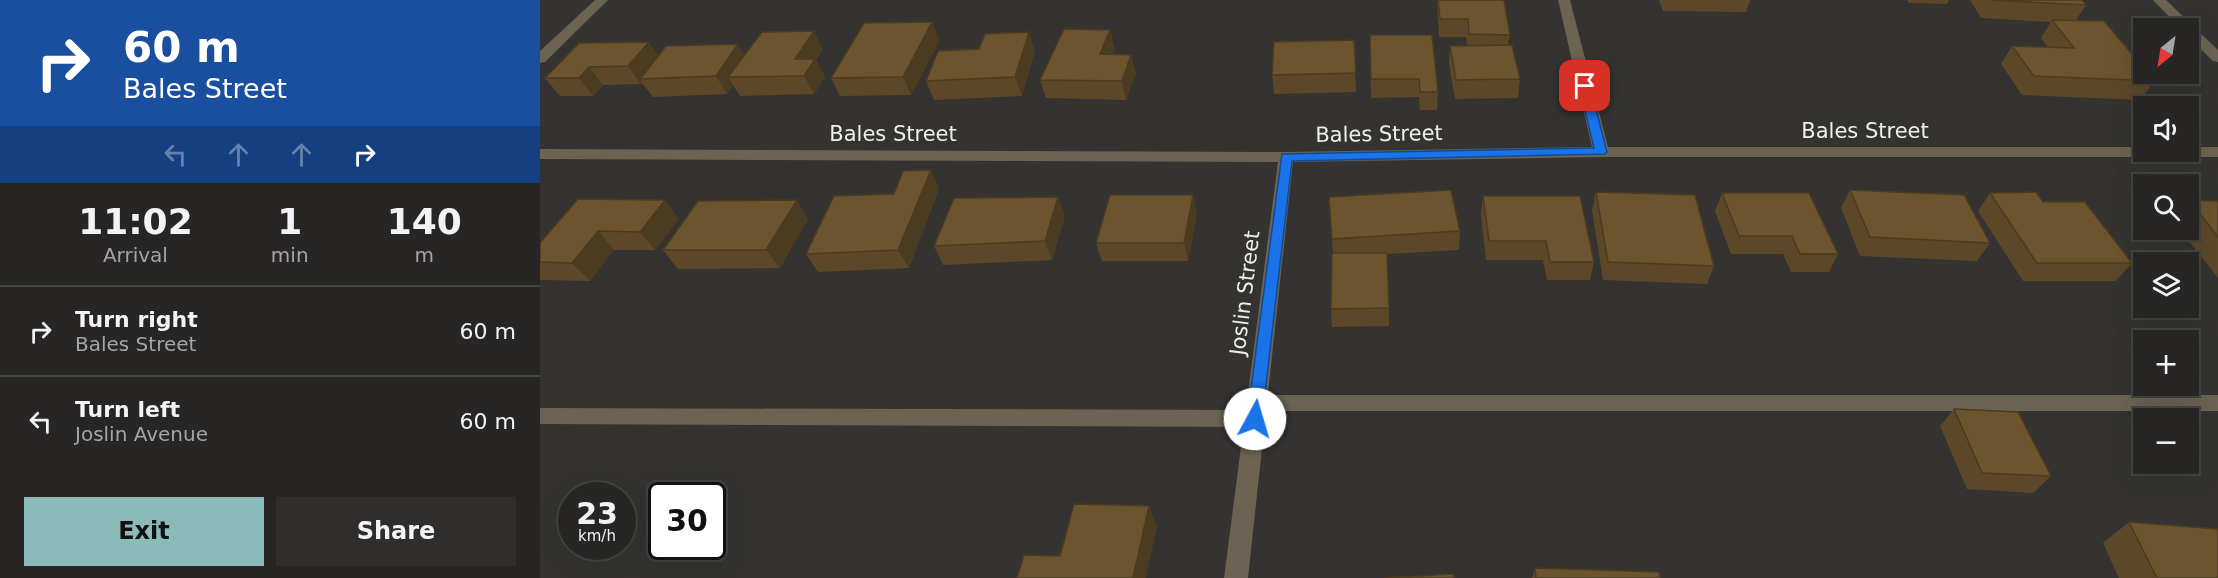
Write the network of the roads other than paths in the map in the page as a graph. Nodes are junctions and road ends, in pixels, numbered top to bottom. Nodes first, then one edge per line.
1 (602, 0) edge
2 (1564, 0) edge
3 (2159, 0) edge
4 (2218, 58) edge
5 (540, 59) edge
6 (1601, 152) junction
7 (2218, 152) edge
8 (540, 154) edge
9 (1286, 157) junction
10 (2218, 403) edge
11 (1256, 411) junction
12 (540, 416) edge
13 (1236, 578) edge

1 - 5 street
2 - 6 street
3 - 4 street
6 - 7 street, Bales Street
6 - 9 street, Bales Street
8 - 9 street, Bales Street
9 - 11 street, Joslin Street
10 - 11 street
11 - 12 street
11 - 13 street, Joslin Street

